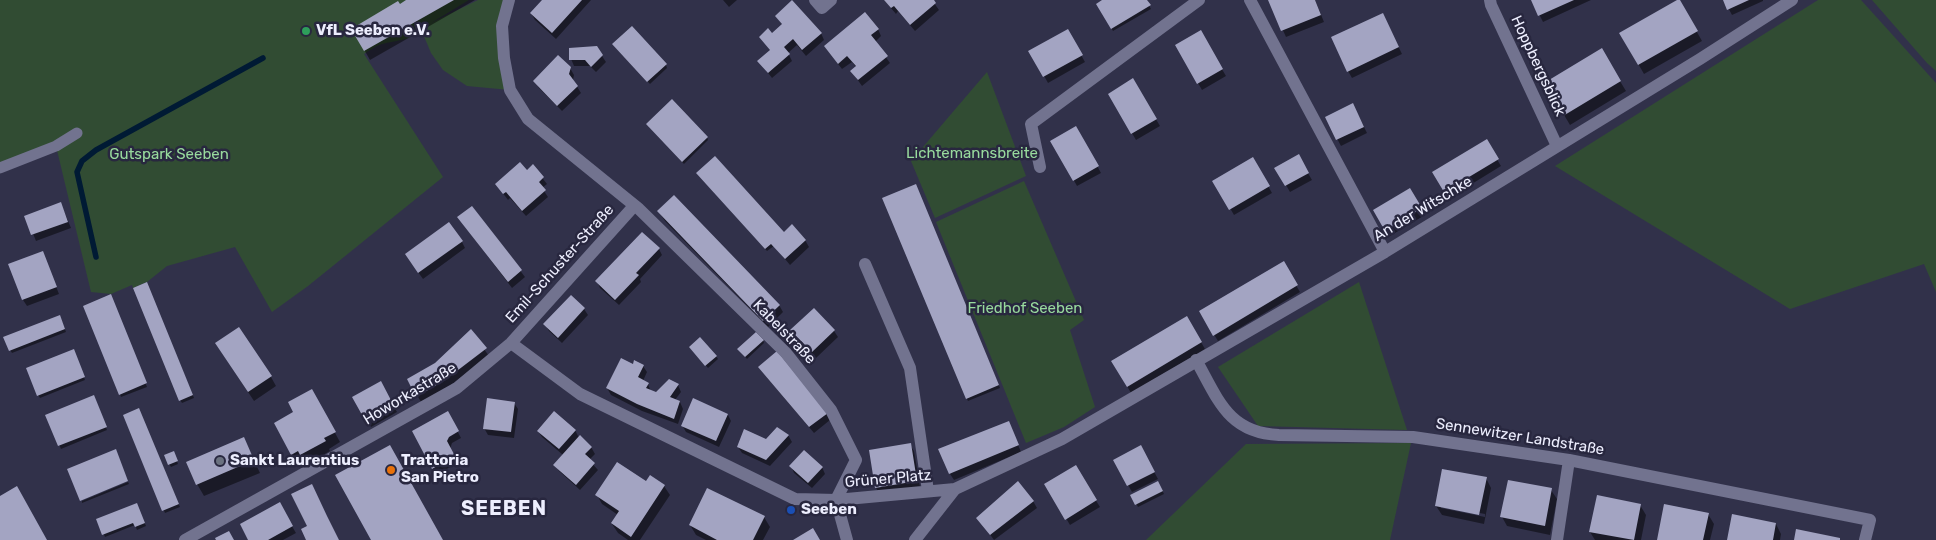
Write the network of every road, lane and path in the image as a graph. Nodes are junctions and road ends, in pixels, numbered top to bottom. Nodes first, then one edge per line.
1 (509, 0) edge
2 (815, 0) edge
3 (831, 0) edge
4 (1199, 0) edge
5 (1250, 0) edge
6 (1490, 0) edge
7 (1792, 0) edge
8 (77, 132) dead end
9 (1558, 146) junction
10 (1040, 167) dead end
11 (0, 168) edge
12 (636, 207) junction
13 (1385, 252) junction
14 (865, 264) dead end
15 (511, 343) junction
16 (1196, 360) junction
17 (1066, 437) joint
18 (1569, 460) junction
19 (955, 489) junction
20 (928, 492) junction
21 (836, 500) junction
22 (185, 540) edge
23 (847, 540) edge
24 (915, 540) edge
25 (1557, 540) edge
26 (1866, 540) edge

1 - 12 street, Emil-Schuster-Straße
2 - 3 street
4 - 10 street
5 - 13 street
6 - 9 street, Hoppbergsblick
7 - 9 street, An der Witschke
8 - 11 lane
9 - 13 street, An der Witschke
12 - 15 street, Emil-Schuster-Straße
12 - 21 street, Kabelstraße
13 - 16 street, An der Witschke
14 - 20 street
15 - 21 street
15 - 22 street, Howorkastraße
16 - 17 street, An der Witschke
16 - 18 street, Sennewitzer Landstraße
17 - 19 street, Grüner Platz
18 - 25 street
18 - 26 street, Sennewitzer Landstraße
19 - 20 street, Grüner Platz
19 - 24 street, Grüner Platz
20 - 21 street, Grüner Platz
21 - 23 street, Grüner Platz

